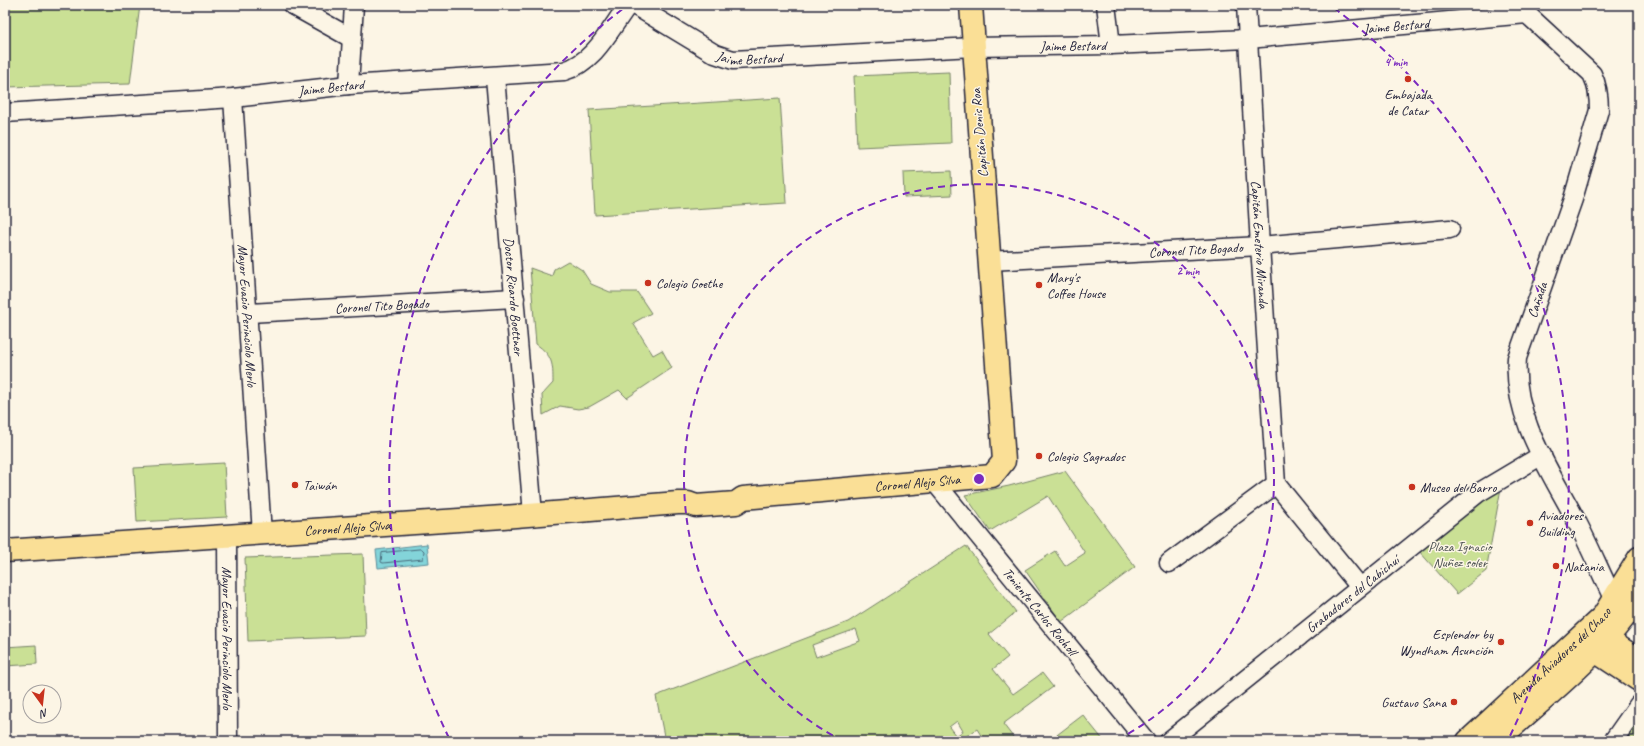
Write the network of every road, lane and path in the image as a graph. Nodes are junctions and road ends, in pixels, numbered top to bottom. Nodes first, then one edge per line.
1 (292, 5) edge
2 (354, 5) edge
3 (628, 5) edge
4 (634, 5) edge
5 (971, 5) edge
6 (1106, 5) edge
7 (1246, 5) edge
8 (1527, 9) edge
9 (351, 38) junction
10 (1248, 39) junction
11 (1111, 45) junction
12 (973, 47) junction
13 (495, 77) junction
14 (349, 85) junction
15 (233, 98) junction
16 (5, 113) edge
17 (1450, 229) dead end
18 (1260, 246) junction
19 (989, 261) junction
20 (515, 298) junction
21 (248, 313) junction
22 (1542, 455) junction
23 (934, 481) junction
24 (1276, 484) junction
25 (533, 514) junction
26 (262, 534) junction
27 (227, 536) junction
28 (5, 551) edge
29 (1639, 558) edge
30 (1169, 563) dead end
31 (1360, 587) junction
32 (1639, 596) edge
33 (1614, 600) junction
34 (1592, 640) junction
35 (1639, 660) edge
36 (1639, 680) edge
37 (1639, 704) edge
38 (228, 741) edge
39 (1146, 741) edge
40 (1169, 741) edge
41 (1468, 741) edge
42 (1496, 741) edge
43 (1613, 741) edge

1 - 9 street
2 - 9 street
3 - 13 street, Jaime Bestard
4 - 12 street, Jaime Bestard
5 - 12 main road, Capitán Denis Roa
6 - 11 street
7 - 10 street, Capitán Emeterio Miranda
8 - 10 street, Jaime Bestard
8 - 22 street, Cañada
9 - 14 street
10 - 11 street, Jaime Bestard
10 - 18 street, Capitán Emeterio Miranda
11 - 12 street, Jaime Bestard
12 - 19 main road, Capitán Denis Roa
13 - 14 street, Jaime Bestard
13 - 20 street, Doctor Ricardo Boettner
14 - 15 street, Jaime Bestard
15 - 16 street, Jaime Bestard
15 - 21 street, Mayor Evacio Perinciolo Merlo
17 - 18 street, Coronel Tito Bogado
18 - 19 street, Coronel Tito Bogado
18 - 24 street, Capitán Emeterio Miranda
19 - 23 main road, Coronel Alejo Silva
20 - 21 street, Coronel Tito Bogado
20 - 25 street, Doctor Ricardo Boettner
21 - 26 street, Mayor Evacio Perinciolo Merlo
22 - 31 street, Grabadores del Cabichuí
22 - 33 street, Cañada
23 - 25 main road, Coronel Alejo Silva
23 - 39 street, Teniente Carlos Rocholl
24 - 30 street
24 - 31 street
25 - 26 main road, Coronel Alejo Silva
26 - 27 main road, Coronel Alejo Silva
27 - 28 main road, Coronel Alejo Silva
27 - 38 street, Mayor Evacio Perinciolo Merlo
29 - 33 main road, Avenida Aviadores del Chaco
31 - 40 street, Grabadores del Cabichuí
32 - 34 main road, Avenida Aviadores del Chaco
33 - 34 main road, Avenida Aviadores del Chaco
34 - 35 main road
34 - 36 main road
34 - 41 main road, Avenida Aviadores del Chaco
34 - 42 main road, Avenida Aviadores del Chaco
37 - 43 street

